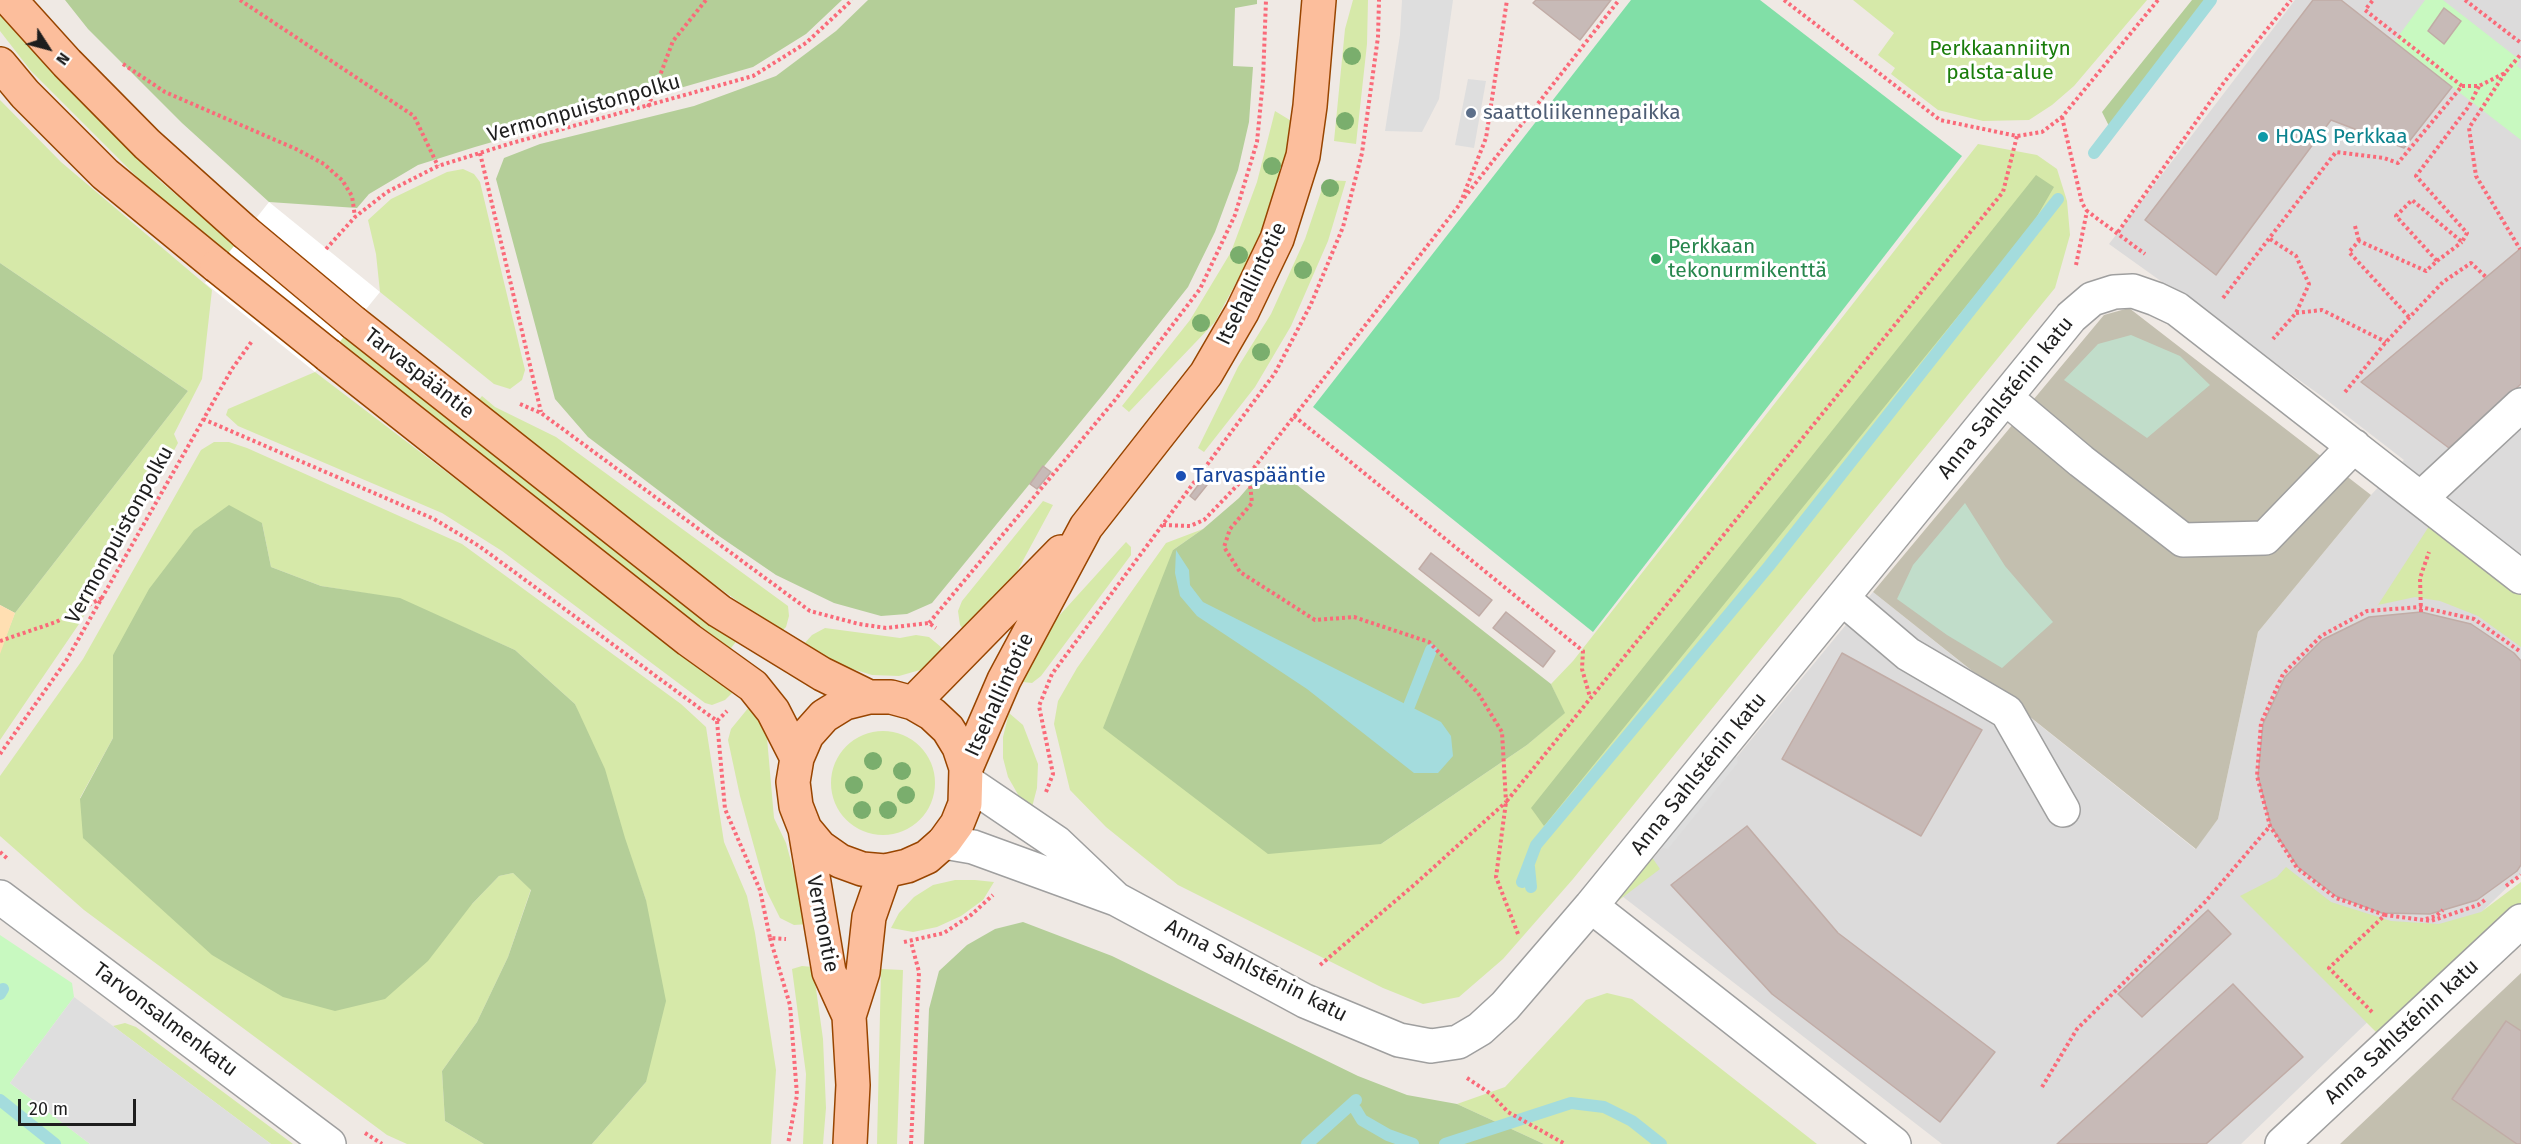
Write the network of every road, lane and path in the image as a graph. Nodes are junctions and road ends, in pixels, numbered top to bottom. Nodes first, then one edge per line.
1 (10, 0) edge
2 (240, 0) edge
3 (706, 0) edge
4 (852, 0) edge
5 (1266, 0) edge
6 (1319, 0) edge
7 (1379, 0) edge
8 (1507, 0) edge
9 (1619, 0) edge
10 (1784, 0) edge
11 (2158, 0) edge
12 (2291, 0) edge
13 (2373, 0) edge
14 (2465, 0) edge
15 (2521, 43) edge
16 (2521, 54) edge
17 (119, 61) dead end
18 (0, 64) edge
19 (2505, 73) junction
20 (2462, 86) junction
21 (2479, 86) junction
22 (648, 107) junction
23 (2062, 117) junction
24 (2018, 136) junction
25 (480, 153) junction
26 (438, 166) junction
27 (1460, 204) junction
28 (2087, 211) junction
29 (355, 218) junction
30 (2355, 226) dead end
31 (2118, 232) junction
32 (2270, 239) junction
33 (2360, 241) junction
34 (2462, 242) junction
35 (326, 249) dead end
36 (2520, 249) edge
37 (2152, 259) dead end
38 (2437, 261) junction
39 (2076, 266) dead end
40 (2487, 278) dead end
41 (2296, 313) junction
42 (2409, 317) junction
43 (2199, 326) junction
44 (255, 337) dead end
45 (2386, 342) junction
46 (2251, 365) junction
47 (2006, 398) junction
48 (511, 400) dead end
49 (2521, 405) edge
50 (541, 413) junction
51 (1294, 416) junction
52 (203, 418) junction
53 (2321, 421) junction
54 (1223, 442) dead end
55 (2354, 446) junction
56 (1249, 474) junction
57 (2431, 506) junction
58 (1162, 525) dead end
59 (1086, 527) junction
60 (2521, 577) edge
61 (103, 597) junction
62 (1842, 598) junction
63 (2421, 609) junction
64 (810, 611) junction
65 (929, 623) junction
66 (0, 641) edge
67 (965, 649) junction
68 (782, 650) junction
69 (2521, 652) edge
70 (1004, 680) junction
71 (753, 686) junction
72 (869, 697) junction
73 (1590, 698) junction
74 (913, 703) junction
75 (1039, 706) dead end
76 (0, 754) edge
77 (797, 758) junction
78 (967, 775) junction
79 (1506, 802) junction
80 (2063, 810) dead end
81 (2270, 826) junction
82 (805, 829) junction
83 (944, 842) junction
84 (885, 871) junction
85 (2521, 875) edge
86 (2504, 887) dead end
87 (0, 897) edge
88 (1116, 898) junction
89 (2487, 899) dead end
90 (1592, 906) junction
91 (2443, 910) dead end
92 (2385, 915) junction
93 (2426, 919) junction
94 (2521, 921) edge
95 (770, 938) dead end
96 (911, 942) dead end
97 (1521, 942) dead end
98 (1309, 960) dead end
99 (1319, 966) junction
100 (1326, 970) dead end
101 (849, 1016) junction
102 (2397, 1037) junction
103 (1418, 1044) junction
104 (2042, 1087) dead end
105 (330, 1144) edge
106 (788, 1144) edge
107 (850, 1144) edge
108 (911, 1144) edge
109 (1565, 1144) edge
110 (1894, 1144) edge
111 (2282, 1144) edge

1 - 68 main road, Tarvaspääntie, bridge
2 - 26 path
3 - 22 path
4 - 22 path, Vermonpuistonpolku
5 - 65 path
6 - 59 main road, Itsehallintotie
7 - 54 path
8 - 27 path
9 - 27 path
10 - 24 path
11 - 23 path
12 - 31 path
13 - 20 path
14 - 15 path
16 - 19 path
17 - 29 path
18 - 71 main road, Tarvaspääntie, bridge
19 - 21 path
19 - 36 path
20 - 21 path
20 - 32 path
21 - 34 path
22 - 25 path, Vermonpuistonpolku
23 - 24 path
23 - 28 path
24 - 73 path
25 - 26 path, Vermonpuistonpolku
25 - 50 path
26 - 29 path, Vermonpuistonpolku
27 - 51 path
28 - 31 path
28 - 39 path
29 - 35 path, Vermonpuistonpolku
30 - 33 path
31 - 37 path
32 - 41 path
32 - 43 path
33 - 38 path
33 - 42 path
34 - 38 path
34 - 38 path
40 - 42 path
41 - 45 path
41 - 46 path
42 - 45 path
43 - 46 street, Anna Sahlsténin katu
43 - 47 street, Anna Sahlsténin katu
44 - 52 path, Vermonpuistonpolku
45 - 53 path
46 - 53 street, Anna Sahlsténin katu
47 - 55 street
47 - 62 street, Anna Sahlsténin katu
48 - 50 path
49 - 57 street
50 - 64 path
51 - 56 path
51 - 73 path
52 - 61 path, Vermonpuistonpolku
52 - 71 path
53 - 55 street, Anna Sahlsténin katu
55 - 57 street, Anna Sahlsténin katu
56 - 58 path
56 - 79 path
57 - 60 street, Anna Sahlsténin katu
57 - 63 path
59 - 67 main road, Itsehallintotie
59 - 70 main road, Itsehallintotie
61 - 66 path
61 - 76 path, Vermonpuistonpolku
62 - 80 street
62 - 90 street, Anna Sahlsténin katu
63 - 69 path
63 - 81 path
64 - 65 path
64 - 68 path
65 - 67 path
67 - 74 main road, Itsehallintotie
68 - 72 main road, Tarvaspääntie
70 - 75 path
70 - 78 main road, Itsehallintotie
71 - 77 main road, Tarvaspääntie
72 - 74 main road
72 - 77 main road
73 - 79 path
74 - 78 main road
77 - 82 main road
78 - 83 main road
78 - 88 street, Anna Sahlsténin katu
79 - 97 path
79 - 99 path
81 - 92 path
81 - 104 path
82 - 84 main road
82 - 101 main road, Vermontie
83 - 84 main road
83 - 88 street, Anna Sahlsténin katu
84 - 101 main road, Vermontie
85 - 86 path
87 - 105 street, Tarvonsalmenkatu
88 - 103 street, Anna Sahlsténin katu
89 - 93 path
90 - 103 street, Anna Sahlsténin katu
90 - 110 street
91 - 93 path
92 - 93 path
92 - 102 path
94 - 102 street, Anna Sahlsténin katu
95 - 106 path
96 - 108 path
98 - 99 path
99 - 100 path
101 - 107 main road, Vermontie
102 - 111 street, Anna Sahlsténin katu
103 - 109 path

